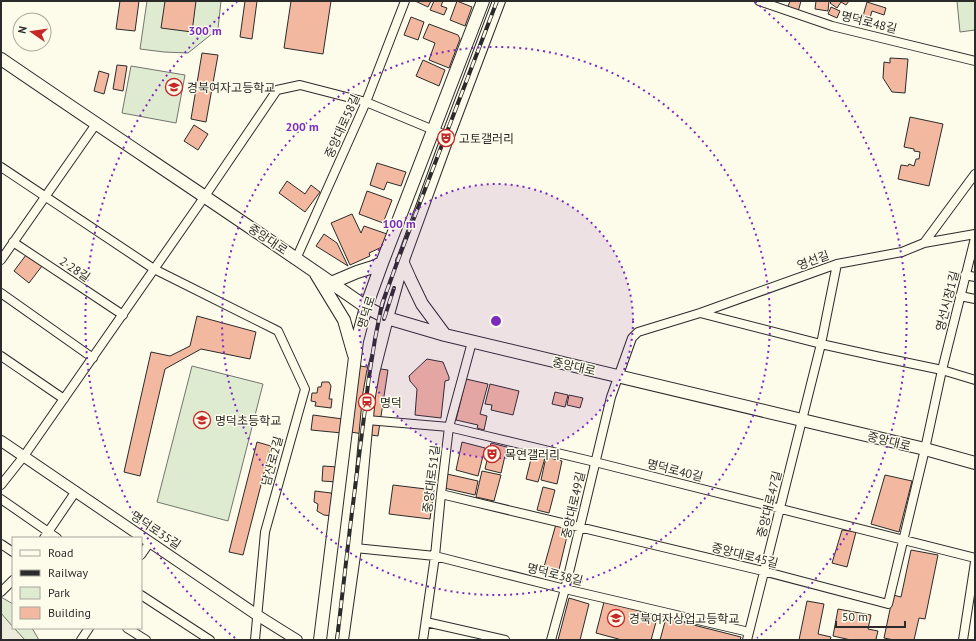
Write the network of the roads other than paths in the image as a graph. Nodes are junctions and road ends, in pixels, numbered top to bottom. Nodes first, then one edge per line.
1 (405, 1) edge
2 (483, 1) edge
3 (499, 1) edge
4 (759, 1) edge
5 (1, 59) edge
6 (975, 60) edge
7 (366, 102) junction
8 (96, 124) junction
9 (433, 130) junction
10 (448, 136) junction
11 (1, 167) edge
12 (975, 174) edge
13 (46, 196) junction
14 (205, 196) junction
15 (975, 234) edge
16 (975, 238) edge
17 (13, 242) junction
18 (924, 244) junction
19 (296, 258) junction
20 (1, 260) edge
21 (402, 261) junction
22 (382, 263) junction
23 (837, 264) junction
24 (154, 269) junction
25 (314, 272) junction
26 (965, 275) junction
27 (975, 277) edge
28 (331, 283) junction
29 (1, 293) edge
30 (960, 296) junction
31 (975, 299) edge
32 (366, 307) junction
33 (700, 313) junction
34 (123, 315) junction
35 (386, 318) junction
36 (445, 336) junction
37 (632, 338) joint
38 (472, 342) junction
39 (821, 344) junction
40 (1, 356) edge
41 (93, 358) junction
42 (355, 359) junction
43 (942, 370) junction
44 (618, 376) junction
45 (975, 380) edge
46 (64, 399) junction
47 (367, 420) junction
48 (802, 420) junction
49 (449, 427) junction
50 (1, 441) edge
51 (925, 450) junction
52 (24, 456) junction
53 (595, 462) junction
54 (975, 463) edge
55 (1, 484) edge
56 (76, 491) junction
57 (440, 494) junction
58 (1, 499) edge
59 (780, 509) junction
60 (580, 526) junction
61 (46, 535) edge
62 (903, 539) junction
63 (150, 542) junction
64 (1, 544) edge
65 (355, 548) junction
66 (12, 551) edge
67 (142, 554) edge
68 (435, 556) junction
69 (975, 558) edge
70 (975, 562) edge
71 (764, 571) junction
72 (12, 581) edge
73 (565, 589) junction
74 (1, 592) edge
75 (142, 596) edge
76 (257, 615) junction
77 (426, 622) junction
78 (88, 629) edge
79 (129, 629) edge
80 (748, 636) edge
81 (81, 640) edge
82 (146, 640) edge
83 (210, 640) edge
84 (255, 640) edge
85 (297, 640) edge
86 (320, 640) edge
87 (342, 640) edge
88 (423, 640) edge
89 (505, 640) edge
90 (551, 640) edge
91 (964, 640) edge

1 - 7 street, 중앙대로58길
2 - 9 main road, 명덕로
3 - 10 main road, 명덕로
4 - 6 street, 명덕로48길
5 - 8 main road, 중앙대로
7 - 9 street
7 - 14 street
7 - 19 street, 중앙대로58길
8 - 13 street
8 - 14 main road, 중앙대로
9 - 10 street
9 - 22 main road, 명덕로
10 - 21 main road, 명덕로
11 - 13 street
12 - 18 street
13 - 17 street
13 - 24 street
14 - 19 main road, 중앙대로
14 - 24 street
15 - 18 street, 영선길
16 - 26 street, 영선시장1길
17 - 20 street
17 - 34 street, 2·28길
18 - 23 street, 영선길
19 - 25 main road, 중앙대로
21 - 35 main road, 명덕로
21 - 36 main road
22 - 28 main road
22 - 32 main road, 명덕로
23 - 33 street, 영선길
23 - 39 street
24 - 34 street
24 - 76 street, 남산로2길
25 - 28 main road, 중앙대로
25 - 42 main road
26 - 27 street
26 - 30 street, 영선시장1길
28 - 32 main road, 중앙대로
29 - 41 street
30 - 31 street
30 - 43 street, 영선시장1길
32 - 35 main road, 중앙대로
32 - 42 main road, 명덕로
33 - 37 street, 영선길
33 - 39 street
34 - 41 street
35 - 36 main road, 중앙대로
35 - 47 main road, 명덕로
36 - 38 main road, 중앙대로
37 - 44 street, 중앙대로49길
38 - 44 main road, 중앙대로
38 - 49 street, 중앙대로51길
39 - 43 street
39 - 48 street
40 - 46 street
41 - 46 street
42 - 86 main road, 명덕로
43 - 45 street
43 - 51 street, 영선시장1길
44 - 48 main road, 중앙대로
44 - 53 street, 중앙대로49길
46 - 52 street
47 - 49 street, 명덕로40길
47 - 65 main road, 명덕로
48 - 51 main road, 중앙대로
48 - 59 street, 중앙대로47길
49 - 53 street, 명덕로40길
49 - 57 street, 중앙대로51길
50 - 52 street, 명덕로35길
51 - 54 main road, 중앙대로
51 - 62 street, 중앙대로45길
52 - 55 street
52 - 56 street, 명덕로35길
53 - 59 street, 명덕로40길
53 - 60 street, 중앙대로49길
56 - 61 street
56 - 63 street, 명덕로35길
57 - 60 street, 중앙대로45길
57 - 68 street, 중앙대로51길
58 - 61 street
59 - 62 street, 명덕로40길
59 - 71 street, 중앙대로47길
60 - 71 street, 중앙대로45길
60 - 73 street, 중앙대로49길
62 - 69 street, 명덕로40길
62 - 71 street, 중앙대로45길
63 - 67 street
63 - 76 street, 명덕로35길
64 - 66 street
65 - 68 street, 명덕로38길
65 - 87 main road, 명덕로
68 - 73 street, 명덕로38길
68 - 77 street, 중앙대로51길
70 - 91 street
71 - 80 street, 중앙대로47길
72 - 74 street
73 - 80 street, 명덕로38길
73 - 90 street, 중앙대로49길
75 - 83 street
76 - 84 street, 남산로2길
76 - 85 street, 명덕로35길
77 - 88 street, 중앙대로51길
77 - 89 street
78 - 81 street
79 - 82 street

